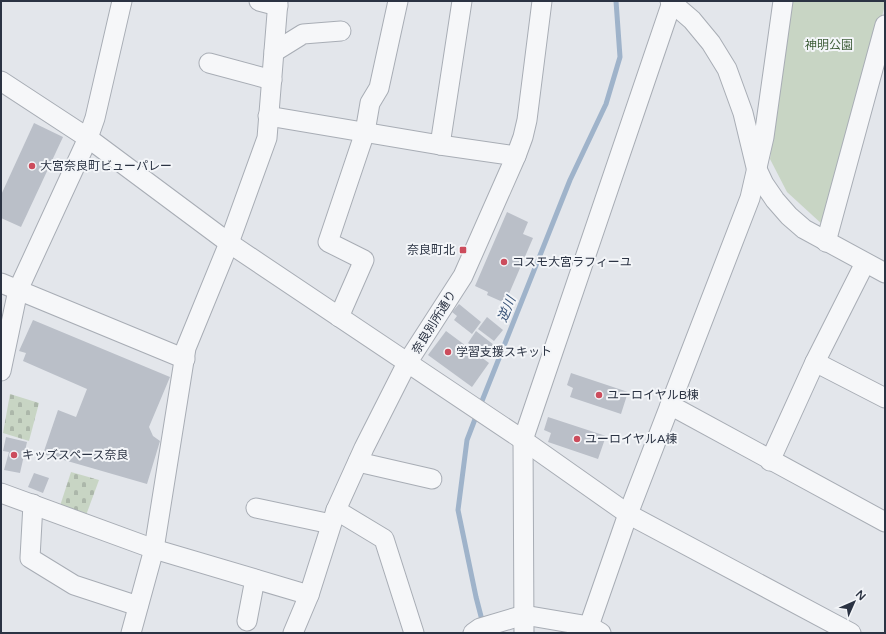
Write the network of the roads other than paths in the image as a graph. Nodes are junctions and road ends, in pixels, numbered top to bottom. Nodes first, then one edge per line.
1 (122, 1) edge
2 (260, 1) edge
3 (398, 1) edge
4 (462, 1) edge
5 (542, 1) edge
6 (783, 1) edge
7 (671, 2) edge
8 (278, 3) edge
9 (885, 25) edge
10 (341, 31) dead end
11 (274, 52) junction
12 (209, 63) dead end
13 (272, 80) junction
14 (1, 81) edge
15 (268, 116) junction
16 (365, 132) junction
17 (88, 138) junction
18 (440, 145) junction
19 (516, 156) junction
20 (756, 167) junction
21 (826, 242) junction
22 (229, 243) junction
23 (865, 263) junction
24 (885, 273) edge
25 (9, 286) edge
26 (339, 317) junction
27 (5, 335) edge
28 (185, 359) junction
29 (815, 362) junction
30 (408, 363) junction
31 (1, 371) edge
32 (885, 398) edge
33 (670, 406) junction
34 (524, 440) junction
35 (770, 461) junction
36 (358, 462) junction
37 (432, 479) dead end
38 (1, 493) edge
39 (33, 504) junction
40 (256, 508) dead end
41 (628, 514) junction
42 (334, 517) junction
43 (885, 522) edge
44 (154, 549) junction
45 (255, 579) junction
46 (309, 595) junction
47 (138, 606) junction
48 (247, 621) dead end
49 (524, 624) edge
50 (483, 628) edge
51 (593, 631) edge
52 (131, 633) edge
53 (294, 633) edge
54 (414, 633) edge
55 (851, 633) edge

1 - 17 street
2 - 8 street
3 - 16 street
4 - 18 street
5 - 19 street, 奈良別所通り
6 - 20 street
7 - 20 street
7 - 34 street
8 - 11 street
9 - 21 street
10 - 11 street
11 - 13 street
12 - 13 street
13 - 15 street
14 - 17 street
15 - 16 street
15 - 22 street
16 - 18 street
16 - 26 street
17 - 22 street
17 - 25 street
18 - 19 street
19 - 30 street, 奈良別所通り
20 - 21 street
20 - 33 street
21 - 23 street
22 - 26 street
22 - 28 street
23 - 24 street
23 - 29 street
25 - 27 street
25 - 28 street
26 - 30 street
27 - 31 street
28 - 44 street
29 - 32 street
29 - 35 street
30 - 34 street
30 - 36 street, 奈良別所通り
33 - 35 street
33 - 41 street
34 - 41 street
34 - 49 street
35 - 43 street
36 - 37 street
36 - 42 street, 奈良別所通り
38 - 39 street
39 - 44 street
39 - 47 street
40 - 42 street
41 - 51 street
41 - 55 street
42 - 46 street, 奈良別所通り
42 - 54 street
44 - 45 street
44 - 47 street
45 - 46 street
45 - 48 street
46 - 53 street, 奈良別所通り
47 - 52 street
49 - 50 street
49 - 51 street

